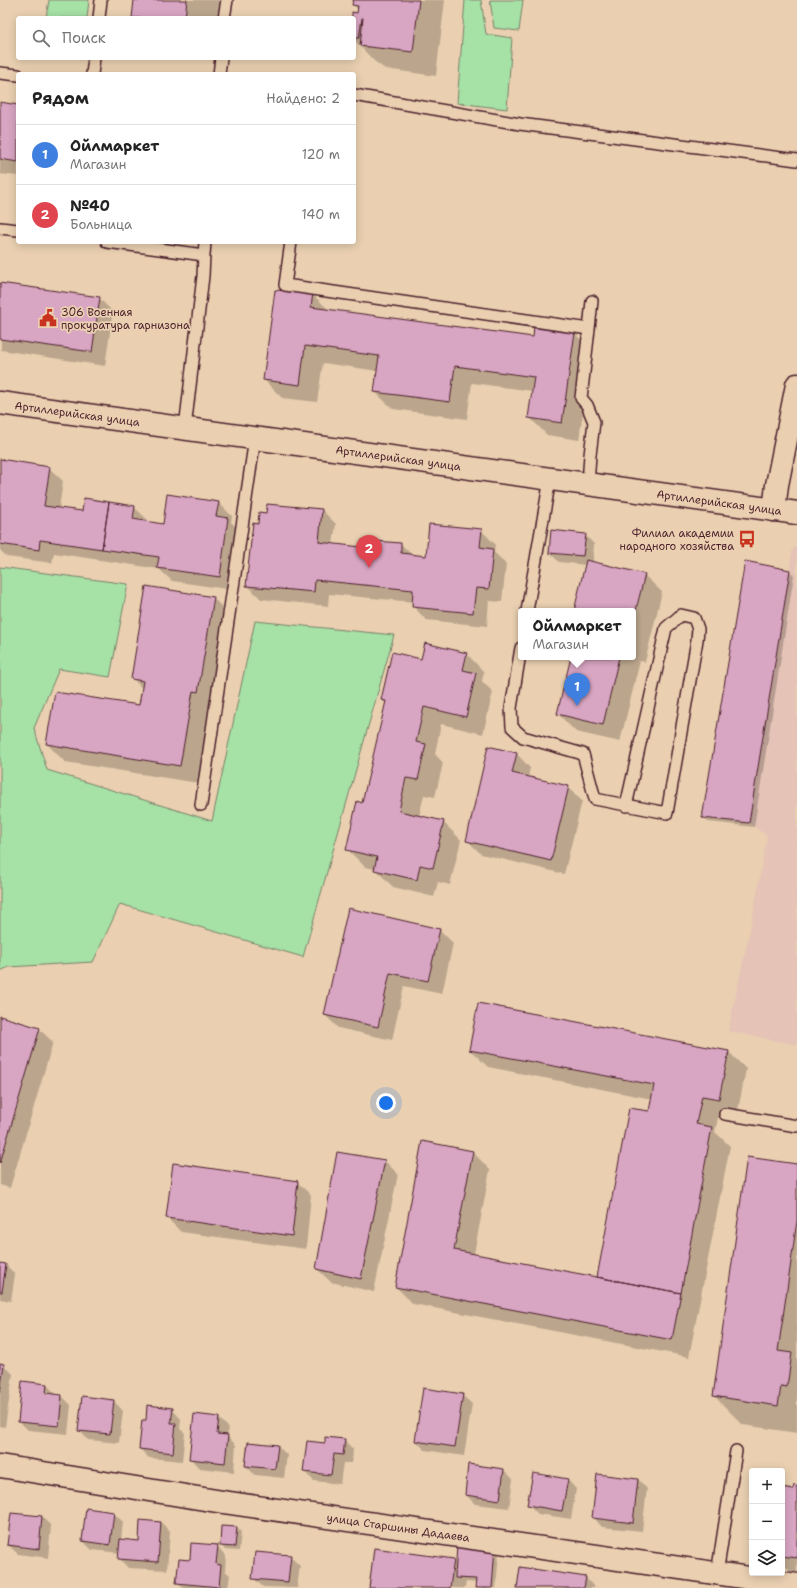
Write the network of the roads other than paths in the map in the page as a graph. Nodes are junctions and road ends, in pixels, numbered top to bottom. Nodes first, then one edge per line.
1 (101, 0) edge
2 (227, 0) edge
3 (98, 16) edge
4 (224, 16) edge
5 (94, 60) edge
6 (221, 60) edge
7 (92, 72) edge
8 (219, 72) edge
9 (0, 73) edge
10 (16, 75) edge
11 (356, 95) edge
12 (797, 160) edge
13 (0, 228) edge
14 (16, 230) edge
15 (122, 244) edge
16 (205, 244) edge
17 (291, 244) edge
18 (204, 255) junction
19 (592, 301) dead end
20 (589, 329) junction
21 (797, 385) edge
22 (0, 403) edge
23 (185, 428) junction
24 (255, 438) junction
25 (550, 479) junction
26 (588, 484) junction
27 (774, 510) junction
28 (797, 513) edge
29 (528, 608) edge
30 (519, 660) edge
31 (201, 805) dead end
32 (626, 806) junction
33 (725, 1114) dead end
34 (797, 1126) edge
35 (736, 1451) dead end
36 (0, 1466) edge
37 (717, 1574) junction
38 (797, 1585) edge

1 - 3 lane
2 - 4 lane
5 - 7 lane
6 - 8 lane
9 - 10 lane
11 - 12 lane
13 - 14 lane
15 - 18 lane
16 - 18 lane
17 - 20 lane
18 - 23 lane
19 - 20 lane
20 - 26 lane
21 - 27 street
22 - 23 street, Артиллерийская улица
23 - 24 street, Артиллерийская улица
24 - 25 street, Артиллерийская улица
24 - 31 lane
25 - 26 street, Артиллерийская улица
25 - 29 lane
26 - 27 street, Артиллерийская улица
27 - 28 street, Артиллерийская улица
30 - 32 lane
32 - 32 lane
33 - 34 lane
35 - 37 lane
36 - 37 street, улица Старшины Дадаева
37 - 38 street, улица Старшины Дадаева

